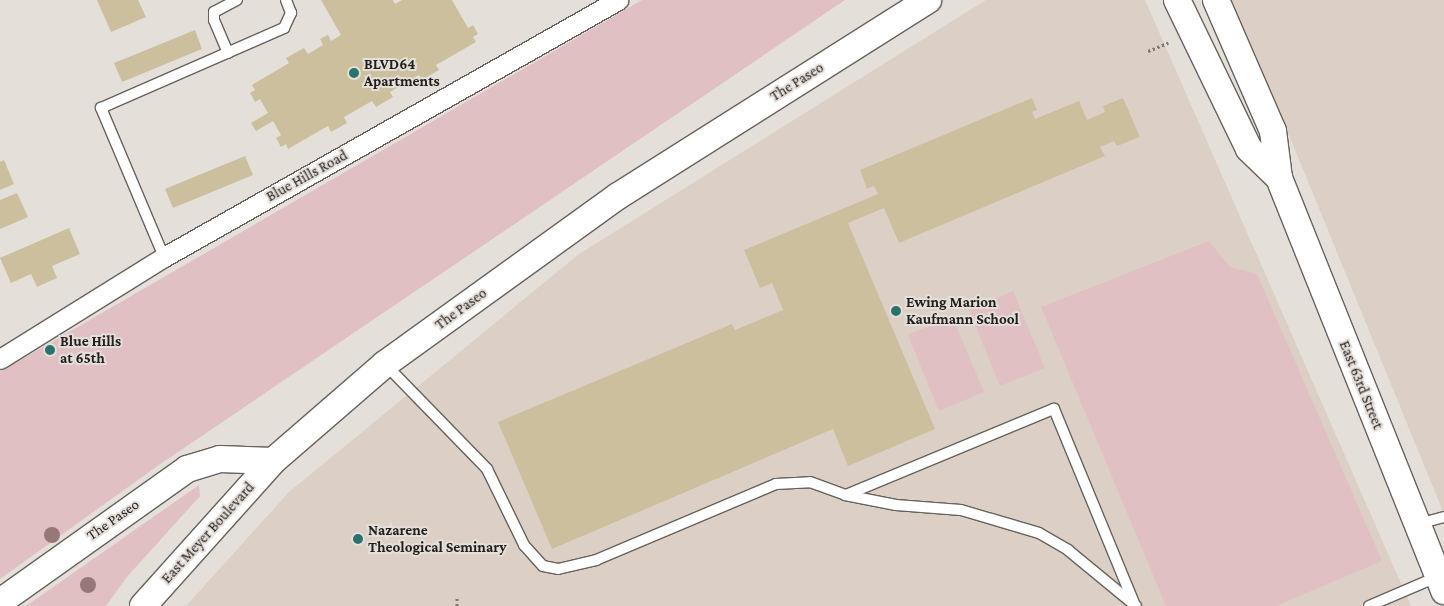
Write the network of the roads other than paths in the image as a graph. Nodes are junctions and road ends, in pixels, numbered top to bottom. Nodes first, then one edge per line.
1 (237, 0) edge
2 (286, 0) edge
3 (618, 0) edge
4 (928, 0) edge
5 (1177, 0) edge
6 (1217, 6) edge
7 (228, 53) junction
8 (1279, 178) junction
9 (164, 257) junction
10 (0, 359) edge
11 (385, 364) junction
12 (273, 461) junction
13 (846, 495) junction
14 (1444, 517) edge
15 (1417, 524) junction
16 (1441, 584) edge
17 (0, 602) edge
18 (143, 606) edge
19 (1369, 606) edge

1 - 7 lane
2 - 7 lane
3 - 9 street, Blue Hills Road
4 - 11 main road, The Paseo
5 - 8 main road, East 63rd Street
6 - 8 main road, East 63rd Street
7 - 9 lane
8 - 15 main road, East 63rd Street
9 - 10 street, Blue Hills Road
11 - 12 main road, The Paseo
11 - 13 lane
12 - 17 main road, The Paseo
12 - 18 main road, East Meyer Boulevard
13 - 13 lane
14 - 15 lane
15 - 16 main road, East 63rd Street
16 - 19 lane

